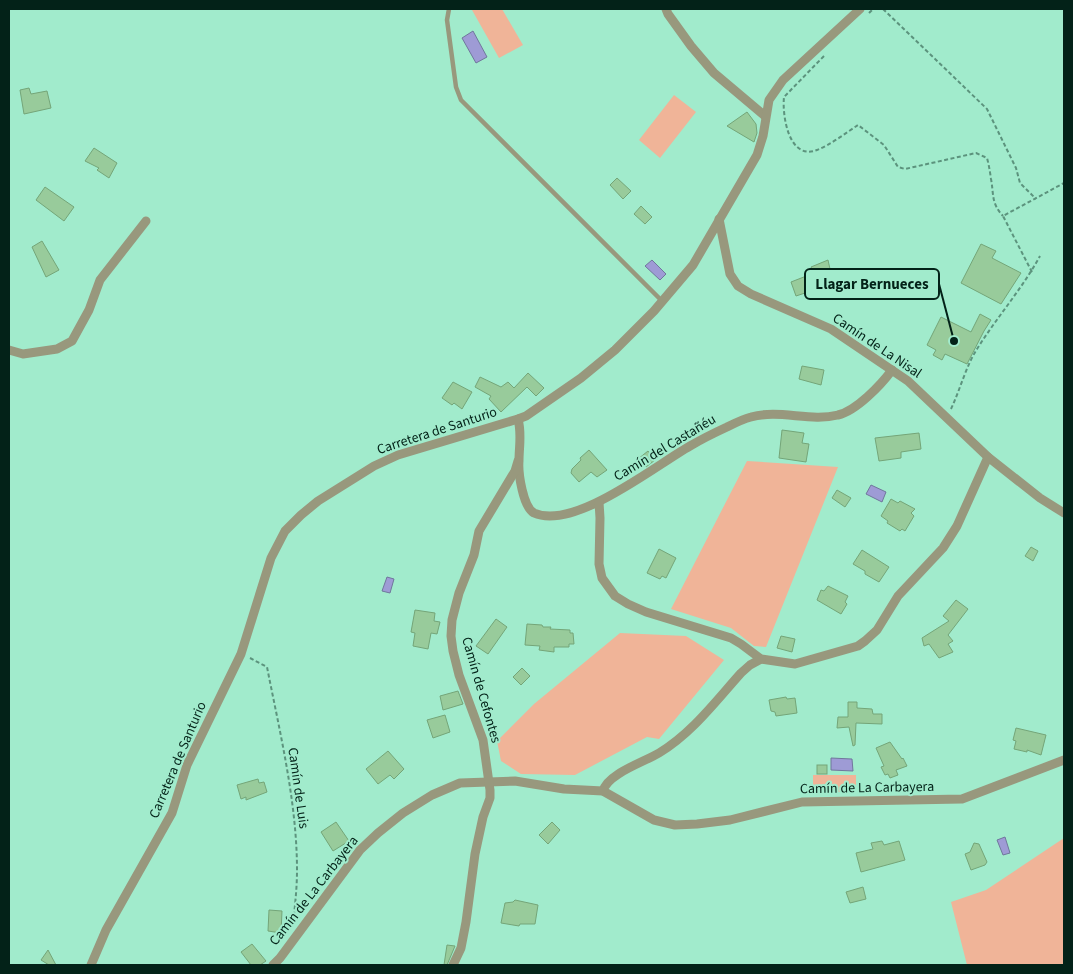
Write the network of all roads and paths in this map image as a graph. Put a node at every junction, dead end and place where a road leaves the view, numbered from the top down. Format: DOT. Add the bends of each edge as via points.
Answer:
graph roads {
  1 [pos="449,9"];
  2 [pos="666,9"];
  3 [pos="873,9"];
  4 [pos="883,9"];
  5 [pos="863,12"];
  6 [pos="825,56"];
  7 [pos="766,116"];
  8 [pos="1064,183"];
  9 [pos="1036,199"];
  10 [pos="1003,216"];
  11 [pos="719,219"];
  12 [pos="146,221"];
  13 [pos="1040,256"];
  14 [pos="1032,272"];
  15 [pos="663,302"];
  16 [pos="9,350"];
  17 [pos="892,370"];
  18 [pos="947,418"];
  19 [pos="518,419"];
  20 [pos="988,457"];
  21 [pos="518,461"];
  22 [pos="599,502"];
  23 [pos="1064,513"];
  24 [pos="242,654"];
  25 [pos="761,659"];
  26 [pos="1064,760"];
  27 [pos="489,782"];
  28 [pos="603,791"];
  29 [pos="293,924"];
  30 [pos="91,965"];
  31 [pos="273,965"];
  32 [pos="453,965"];
  1 -- 15 [label="lane" via="447,20 456,87 461,100"];
  2 -- 7 [label="street" via="714,73"];
  3 -- 5 [label="path"];
  4 -- 9 [label="path" via="987,109 1020,183"];
  5 -- 7 [label="street, Carretera de Santurio" via="783,80 769,100"];
  6 -- 10 [label="path" via="784,97 786,127 792,141 803,150 816,151 858,125 884,145 898,167 905,169 976,153 987,158 993,199"];
  7 -- 11 [label="street, Carretera de Santurio" via="757,155"];
  8 -- 9 [label="path"];
  9 -- 10 [label="path"];
  10 -- 14 [label="path"];
  11 -- 15 [label="street, Carretera de Santurio" via="693,265"];
  11 -- 17 [label="street, Camín de La Nisal" via="730,274 738,286 830,329"];
  12 -- 16 [label="street" via="100,280 89,310 72,341 57,349 23,354"];
  13 -- 14 [label="path"];
  14 -- 18 [label="path" via="976,351"];
  15 -- 19 [label="street, Carretera de Santurio" via="615,350 581,378"];
  17 -- 18 [label="street, Camín de La Nisal"];
  17 -- 22 [label="street, Camín del Castañéu" via="853,408 840,415 752,416 690,446"];
  18 -- 20 [label="street, Camín de La Nisal"];
  19 -- 21 [label="street, Camín del Castañéu" via="521,429"];
  19 -- 24 [label="street, Carretera de Santurio" via="398,455 345,483 301,515 285,531 271,558"];
  20 -- 23 [label="street, Camín de La Nisal"];
  20 -- 25 [label="street" via="958,526 943,548 898,596 873,635 858,646 803,663"];
  21 -- 22 [label="street, Camín del Castañéu" via="527,508 533,512 560,514"];
  21 -- 27 [label="street, Camín de Cefontes" via="479,531 452,620 453,651 482,740"];
  22 -- 25 [label="street" via="599,564 602,578 614,596 646,612 731,638"];
  24 -- 29 [label="path, Camín de Luis" via="267,667 285,760 297,871"];
  24 -- 30 [label="street, Carretera de Santurio" via="187,765 172,813 106,930"];
  25 -- 28 [label="street" via="741,673 686,733 659,753 619,774"];
  26 -- 28 [label="street, Camín de La Carbayera" via="962,799 802,802 730,820 697,824 675,825 654,820"];
  27 -- 28 [label="street, Camín de La Carbayera" via="515,781"];
  27 -- 31 [label="street, Camín de La Carbayera" via="460,783 448,788 378,833 360,850"];
  27 -- 32 [label="street, Camín de Cefontes" via="490,798 475,854 461,948"];
}
